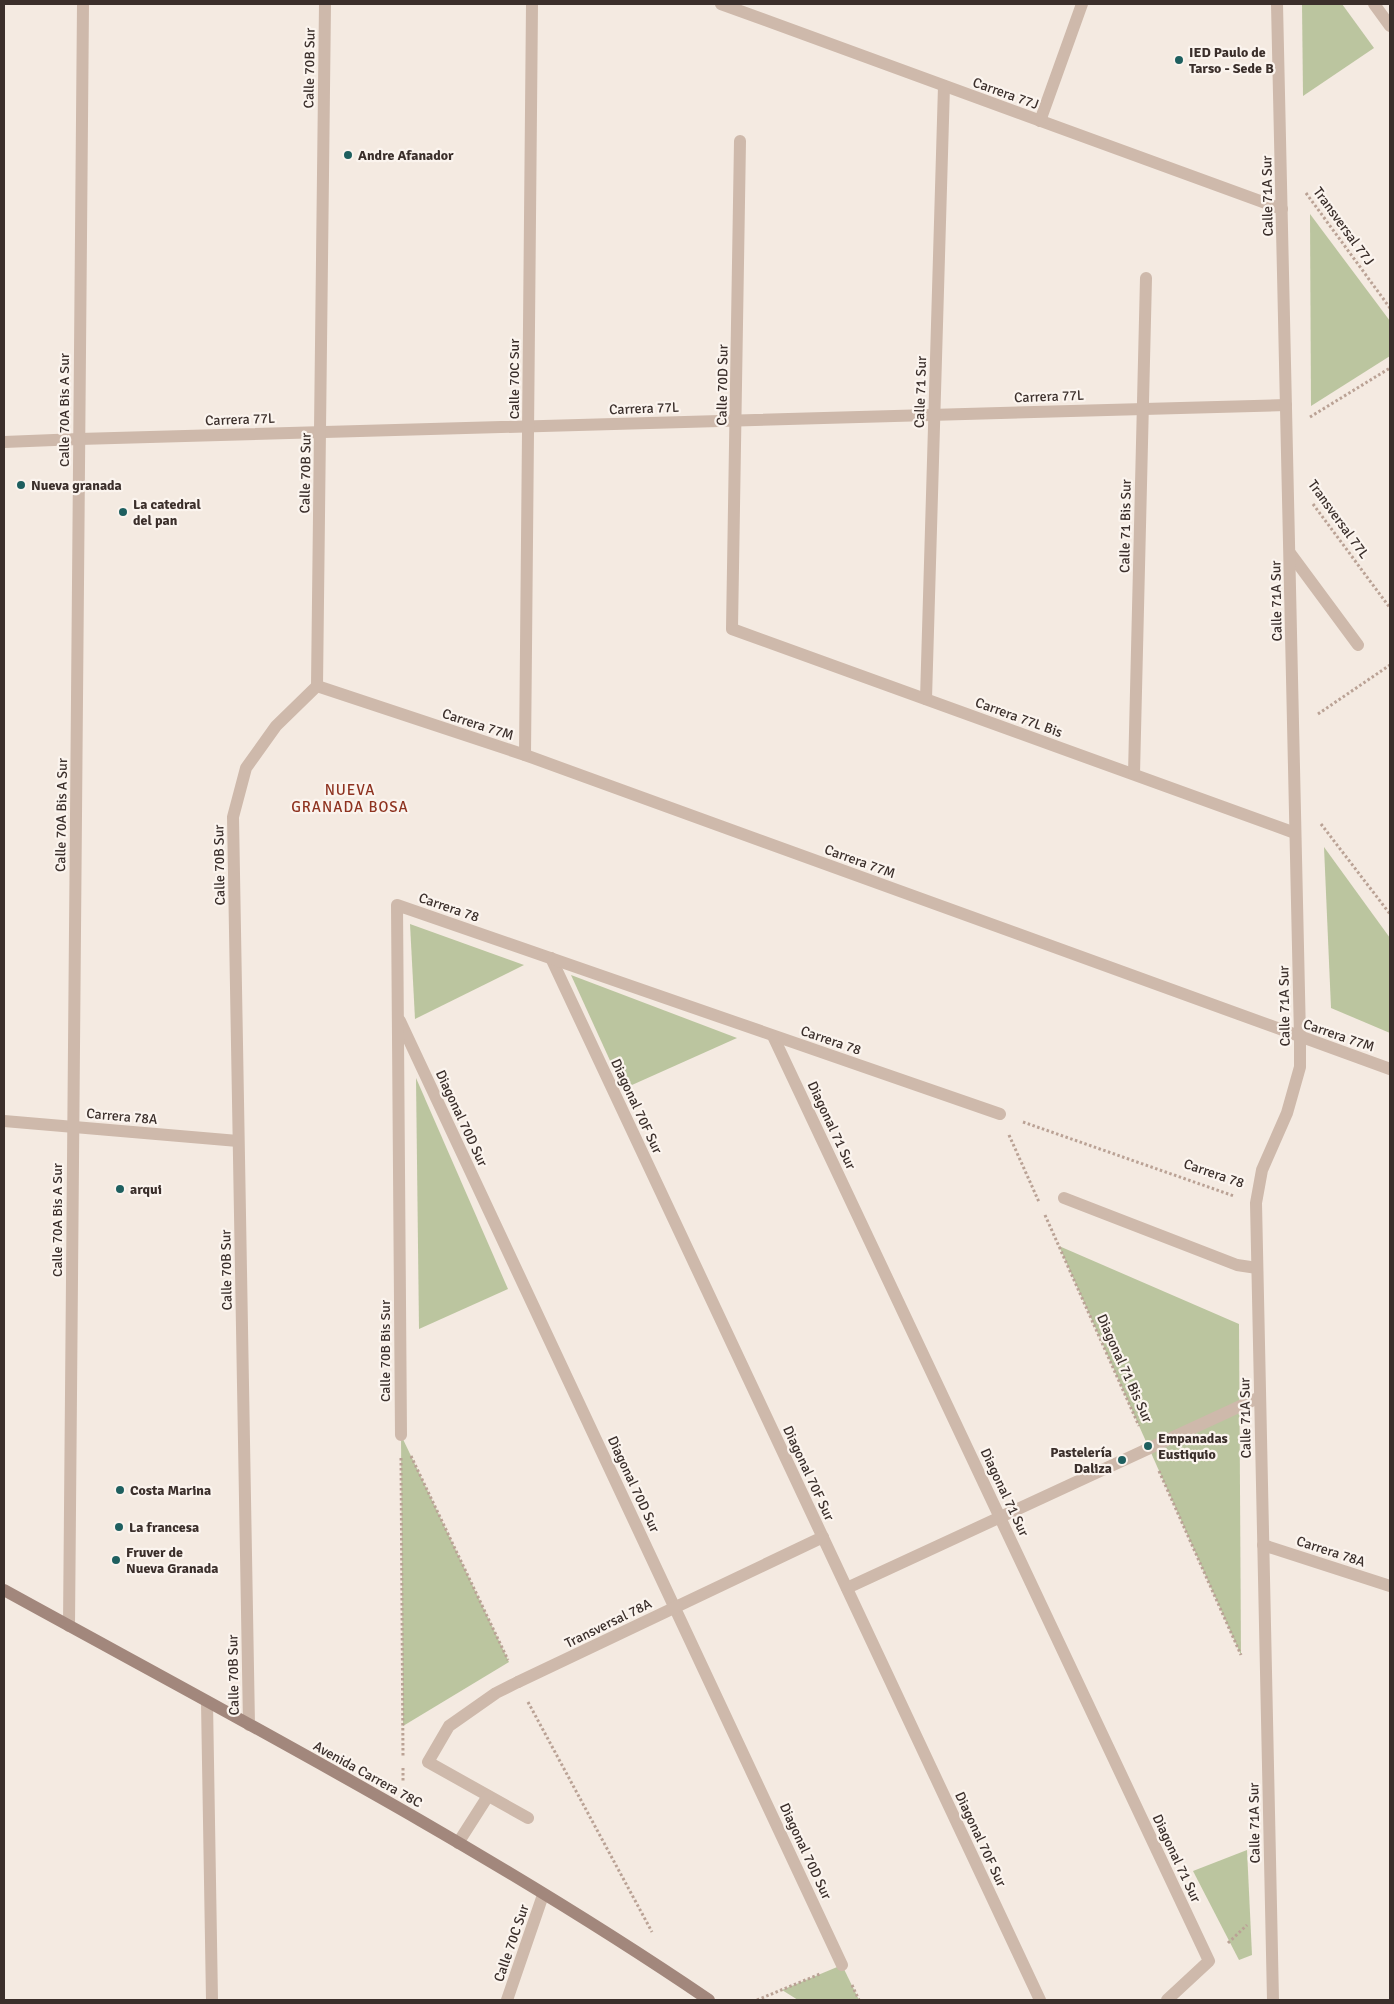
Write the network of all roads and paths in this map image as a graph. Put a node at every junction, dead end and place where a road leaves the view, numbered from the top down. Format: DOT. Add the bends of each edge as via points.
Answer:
graph roads {
  1 [pos="83,4"];
  2 [pos="325,4"];
  3 [pos="532,4"];
  4 [pos="721,4"];
  5 [pos="1082,4"];
  6 [pos="1277,4"];
  7 [pos="1374,4"];
  8 [pos="1390,26"];
  9 [pos="944,86"];
  10 [pos="1040,121"];
  11 [pos="740,140"];
  12 [pos="1280,158"];
  13 [pos="1282,209"];
  14 [pos="1146,278"];
  15 [pos="1390,308"];
  16 [pos="1390,368"];
  17 [pos="1286,405"];
  18 [pos="1143,409"];
  19 [pos="934,415"];
  20 [pos="736,420"];
  21 [pos="528,426"];
  22 [pos="320,432"];
  23 [pos="1287,432"];
  24 [pos="79,439"];
  25 [pos="4,442"];
  26 [pos="1287,468"];
  27 [pos="1290,553"];
  28 [pos="1390,608"];
  29 [pos="732,629"];
  30 [pos="1358,645"];
  31 [pos="1390,666"];
  32 [pos="317,686"];
  33 [pos="926,699"];
  34 [pos="1293,730"];
  35 [pos="525,755"];
  36 [pos="1134,774"];
  37 [pos="1294,790"];
  38 [pos="1295,833"];
  39 [pos="397,905"];
  40 [pos="1390,914"];
  41 [pos="551,958"];
  42 [pos="398,1016"];
  43 [pos="774,1036"];
  44 [pos="1300,1037"];
  45 [pos="1390,1069"];
  46 [pos="1000,1114"];
  47 [pos="4,1121"];
  48 [pos="73,1126"];
  49 [pos="238,1141"];
  50 [pos="1064,1198"];
  51 [pos="1256,1203"];
  52 [pos="1041,1206"];
  53 [pos="1045,1214"];
  54 [pos="1257,1268"];
  55 [pos="1260,1397"];
  56 [pos="401,1435"];
  57 [pos="1149,1449"];
  58 [pos="1000,1517"];
  59 [pos="823,1537"];
  60 [pos="1263,1545"];
  61 [pos="1390,1586"];
  62 [pos="847,1588"];
  63 [pos="4,1590"];
  64 [pos="675,1607"];
  65 [pos="69,1626"];
  66 [pos="1244,1663"];
  67 [pos="207,1702"];
  68 [pos="249,1725"];
  69 [pos="403,1789"];
  70 [pos="488,1796"];
  71 [pos="528,1818"];
  72 [pos="458,1843"];
  73 [pos="543,1895"];
  74 [pos="1250,1922"];
  75 [pos="1222,1948"];
  76 [pos="842,1965"];
  77 [pos="212,2000"];
  78 [pos="507,2000"];
  79 [pos="709,2000"];
  80 [pos="757,2000"];
  81 [pos="1040,2000"];
  82 [pos="1167,2000"];
  83 [pos="1273,2000"];
  1 -- 24 [label="street, Calle 70A Bis A Sur"];
  2 -- 22 [label="street, Calle 70B Sur"];
  3 -- 21 [label="street, Calle 70C Sur"];
  4 -- 9 [label="street, Carrera 77J"];
  5 -- 10 [label="street"];
  6 -- 12 [label="street, Calle 71A Sur"];
  7 -- 8 [label="street"];
  9 -- 10 [label="street, Carrera 77J"];
  9 -- 19 [label="street, Calle 71 Sur"];
  10 -- 13 [label="street, Carrera 77J"];
  11 -- 20 [label="street, Calle 70D Sur"];
  12 -- 13 [label="street, Calle 71A Sur"];
  12 -- 15 [label="path, Transversal 77J"];
  13 -- 17 [label="street, Calle 71A Sur"];
  14 -- 18 [label="street, Calle 71 Bis Sur"];
  16 -- 23 [label="path"];
  17 -- 18 [label="street, Carrera 77L"];
  17 -- 23 [label="street, Calle 71A Sur"];
  18 -- 19 [label="street, Carrera 77L"];
  18 -- 36 [label="street, Calle 71 Bis Sur"];
  19 -- 20 [label="street, Carrera 77L"];
  19 -- 33 [label="street, Calle 71 Sur"];
  20 -- 21 [label="street, Carrera 77L"];
  20 -- 29 [label="street, Calle 70D Sur"];
  21 -- 22 [label="street, Carrera 77L"];
  21 -- 35 [label="street, Calle 70C Sur"];
  22 -- 24 [label="street, Carrera 77L"];
  22 -- 32 [label="street, Calle 70B Sur"];
  23 -- 26 [label="street, Calle 71A Sur"];
  24 -- 25 [label="street, Carrera 77L"];
  24 -- 48 [label="street, Calle 70A Bis A Sur"];
  26 -- 27 [label="street, Calle 71A Sur"];
  26 -- 28 [label="path, Transversal 77L"];
  27 -- 30 [label="street"];
  27 -- 34 [label="street, Calle 71A Sur"];
  29 -- 33 [label="street, Carrera 77L Bis"];
  31 -- 34 [label="path"];
  32 -- 35 [label="street, Carrera 77M"];
  32 -- 49 [label="street, Calle 70B Sur" via="276,726 246,768 233,818"];
  33 -- 36 [label="street, Carrera 77L Bis"];
  34 -- 37 [label="street, Calle 71A Sur"];
  35 -- 44 [label="street, Carrera 77M"];
  36 -- 38 [label="street, Carrera 77L Bis"];
  37 -- 38 [label="street, Calle 71A Sur"];
  37 -- 40 [label="path"];
  38 -- 44 [label="street, Calle 71A Sur"];
  39 -- 41 [label="street, Carrera 78"];
  39 -- 42 [label="street, Calle 70B Bis Sur"];
  41 -- 43 [label="street, Carrera 78"];
  41 -- 59 [label="street, Diagonal 70F Sur"];
  42 -- 56 [label="street, Calle 70B Bis Sur"];
  42 -- 64 [label="street, Diagonal 70D Sur"];
  43 -- 46 [label="street, Carrera 78"];
  43 -- 58 [label="street, Diagonal 71 Sur"];
  44 -- 45 [label="street, Carrera 77M"];
  44 -- 51 [label="street, Calle 71A Sur" via="1300,1067 1287,1112 1262,1170"];
  46 -- 51 [label="path, Carrera 78"];
  46 -- 52 [label="path"];
  47 -- 48 [label="street, Carrera 78A"];
  48 -- 49 [label="street, Carrera 78A"];
  48 -- 65 [label="street, Calle 70A Bis A Sur"];
  49 -- 68 [label="street, Calle 70B Sur"];
  50 -- 54 [label="street" via="1237,1265"];
  51 -- 54 [label="street, Calle 71A Sur"];
  53 -- 57 [label="path, Diagonal 71 Bis Sur"];
  54 -- 55 [label="street, Calle 71A Sur"];
  55 -- 57 [label="street"];
  55 -- 60 [label="street, Calle 71A Sur"];
  56 -- 69 [label="path"];
  57 -- 58 [label="street"];
  57 -- 66 [label="path, Diagonal 71 Bis Sur"];
  58 -- 62 [label="street"];
  58 -- 82 [label="street, Diagonal 71 Sur" via="1209,1961"];
  59 -- 62 [label="street, Diagonal 70F Sur"];
  59 -- 64 [label="street, Transversal 78A"];
  60 -- 61 [label="street, Carrera 78A"];
  60 -- 83 [label="street, Calle 71A Sur"];
  62 -- 81 [label="street, Diagonal 70F Sur"];
  63 -- 65 [label="main road, Avenida Carrera 78C"];
  64 -- 70 [label="street, Transversal 78A" via="496,1693 449,1726 428,1762"];
  64 -- 76 [label="street, Diagonal 70D Sur"];
  65 -- 67 [label="main road, Avenida Carrera 78C"];
  67 -- 68 [label="main road, Avenida Carrera 78C"];
  67 -- 77 [label="street, Calle 70B Sur"];
  68 -- 72 [label="main road, Avenida Carrera 78C"];
  70 -- 71 [label="street"];
  70 -- 72 [label="street"];
  72 -- 73 [label="main road, Avenida Carrera 78C"];
  73 -- 78 [label="street, Calle 70C Sur"];
  73 -- 79 [label="main road, Avenida Carrera 78C"];
  74 -- 75 [label="path"];
  76 -- 80 [label="path"];
}
